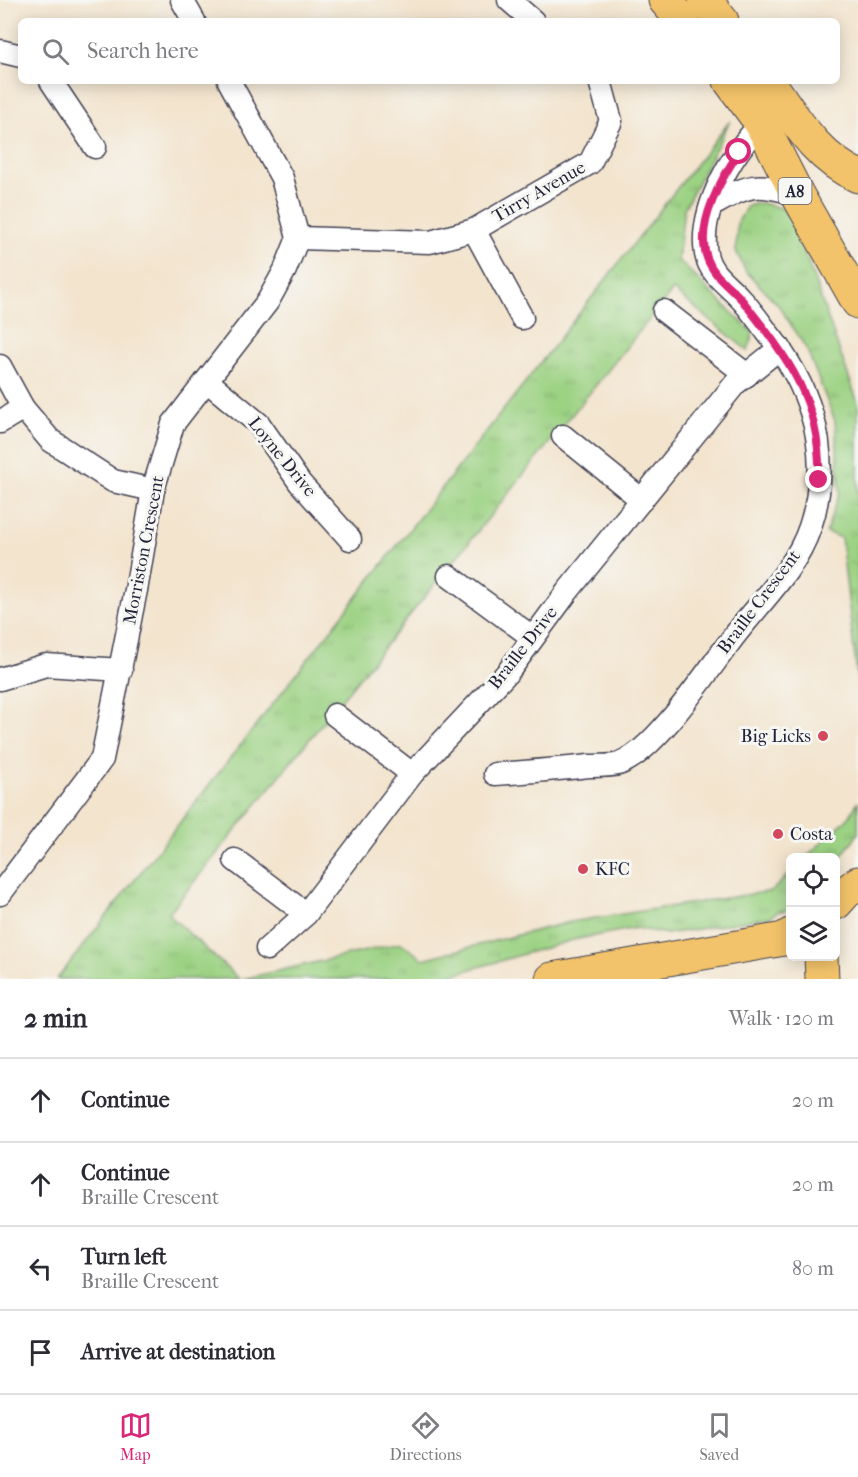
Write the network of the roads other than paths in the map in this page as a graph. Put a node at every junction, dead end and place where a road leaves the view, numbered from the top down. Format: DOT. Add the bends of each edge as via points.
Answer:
graph roads {
  1 [pos="182,0"];
  2 [pos="509,0"];
  3 [pos="665,0"];
  4 [pos="705,0"];
  5 [pos="192,18"];
  6 [pos="530,18"];
  7 [pos="680,18"];
  8 [pos="720,18"];
  9 [pos="0,51"];
  10 [pos="18,55"];
  11 [pos="53,84"];
  12 [pos="231,84"];
  13 [pos="601,84"];
  14 [pos="736,84"];
  15 [pos="771,103"];
  16 [pos="95,147"];
  17 [pos="858,176"];
  18 [pos="796,194"];
  19 [pos="711,206"];
  20 [pos="474,230"];
  21 [pos="298,238"];
  22 [pos="858,302"];
  23 [pos="663,311"];
  24 [pos="522,318"];
  25 [pos="780,348"];
  26 [pos="0,366"];
  27 [pos="747,375"];
  28 [pos="207,381"];
  29 [pos="23,408"];
  30 [pos="0,422"];
  31 [pos="563,436"];
  32 [pos="153,489"];
  33 [pos="642,500"];
  34 [pos="350,539"];
  35 [pos="449,576"];
  36 [pos="532,637"];
  37 [pos="121,670"];
  38 [pos="0,679"];
  39 [pos="335,714"];
  40 [pos="412,774"];
  41 [pos="495,774"];
  42 [pos="235,860"];
  43 [pos="0,894"];
  44 [pos="306,914"];
  45 [pos="786,938"];
  46 [pos="267,949"];
  47 [pos="821,961"];
  48 [pos="552,979"];
  49 [pos="822,979"];
  1 -- 5 [label="street"];
  2 -- 6 [label="street"];
  3 -- 7 [label="main road"];
  4 -- 8 [label="main road"];
  9 -- 10 [label="street"];
  11 -- 16 [label="street"];
  12 -- 21 [label="street" via="282,178"];
  13 -- 20 [label="street, Tirry Avenue" via="611,121 590,163"];
  14 -- 15 [label="main road, A8"];
  15 -- 17 [label="main road, A8" via="837,165"];
  15 -- 18 [label="main road, A8"];
  15 -- 19 [label="street, Braille Crescent" via="726,172"];
  18 -- 19 [label="street" via="752,186"];
  18 -- 22 [label="main road, A8"];
  19 -- 25 [label="street, Braille Crescent" via="706,257 720,280"];
  20 -- 21 [label="street, Tirry Avenue" via="430,242"];
  20 -- 24 [label="street, Tirry Avenue"];
  21 -- 28 [label="street, Morriston Crescent" via="268,301"];
  23 -- 27 [label="street"];
  25 -- 27 [label="street, Braille Drive"];
  25 -- 41 [label="street, Braille Crescent" via="806,397 820,459 810,527 787,571 667,723 621,764"];
  26 -- 29 [label="street"];
  27 -- 33 [label="street, Braille Drive" via="735,384"];
  28 -- 32 [label="street, Morriston Crescent" via="173,424"];
  28 -- 34 [label="street, Loyne Drive" via="259,424 300,483"];
  29 -- 30 [label="street"];
  29 -- 32 [label="street" via="50,440 113,481"];
  31 -- 33 [label="street"];
  32 -- 37 [label="street, Morriston Crescent"];
  33 -- 36 [label="street, Braille Drive"];
  35 -- 36 [label="street"];
  36 -- 40 [label="street, Braille Drive" via="508,672"];
  37 -- 38 [label="street" via="46,665"];
  37 -- 43 [label="street, Morriston Crescent" via="102,759"];
  39 -- 40 [label="street"];
  40 -- 44 [label="street, Braille Drive"];
  42 -- 44 [label="street"];
  44 -- 46 [label="street, Braille Drive"];
  45 -- 48 [label="main road"];
  47 -- 49 [label="main road"];
}
